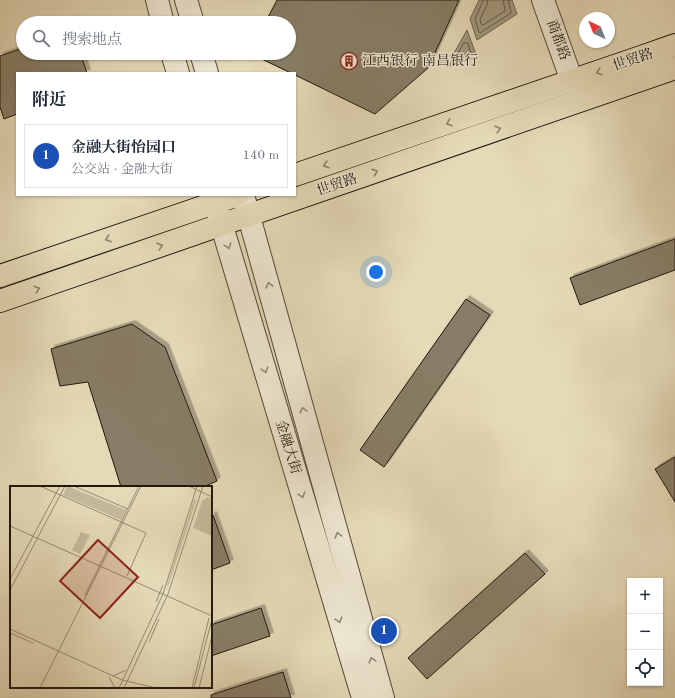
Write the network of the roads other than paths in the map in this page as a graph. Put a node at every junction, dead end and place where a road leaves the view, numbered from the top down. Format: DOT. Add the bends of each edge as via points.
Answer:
graph roads {
  1 [pos="157,0"];
  2 [pos="186,0"];
  3 [pos="544,0"];
  4 [pos="161,16"];
  5 [pos="190,16"];
  6 [pos="675,45"];
  7 [pos="174,60"];
  8 [pos="203,60"];
  9 [pos="675,68"];
  10 [pos="178,72"];
  11 [pos="207,72"];
  12 [pos="572,81"];
  13 [pos="296,175"];
  14 [pos="296,189"];
  15 [pos="232,196"];
  16 [pos="274,196"];
  17 [pos="214,199"];
  18 [pos="246,205"];
  19 [pos="222,225"];
  20 [pos="0,276"];
  21 [pos="0,301"];
  22 [pos="363,698"];
  23 [pos="383,698"];
  1 -- 4 [label="street"];
  2 -- 5 [label="street"];
  3 -- 12 [label="street, 商都路"];
  6 -- 12 [label="main road, 世贸路, one-way"];
  7 -- 10 [label="street"];
  8 -- 11 [label="street"];
  14 -- 9 [label="main road, 世贸路, one-way"];
  12 -- 13 [label="main road, 世贸路, one-way"];
  15 -- 17 [label="main road"];
  18 -- 16 [label="main road, 世贸路, one-way"];
  17 -- 19 [label="street, 金融大街"];
  17 -- 20 [label="main road, one-way"];
  18 -- 19 [label="main road, 世贸路"];
  23 -- 18 [label="street, 金融大街, one-way"];
  21 -- 19 [label="main road, 世贸路, one-way"];
  19 -- 22 [label="street, 金融大街, one-way"];
}
